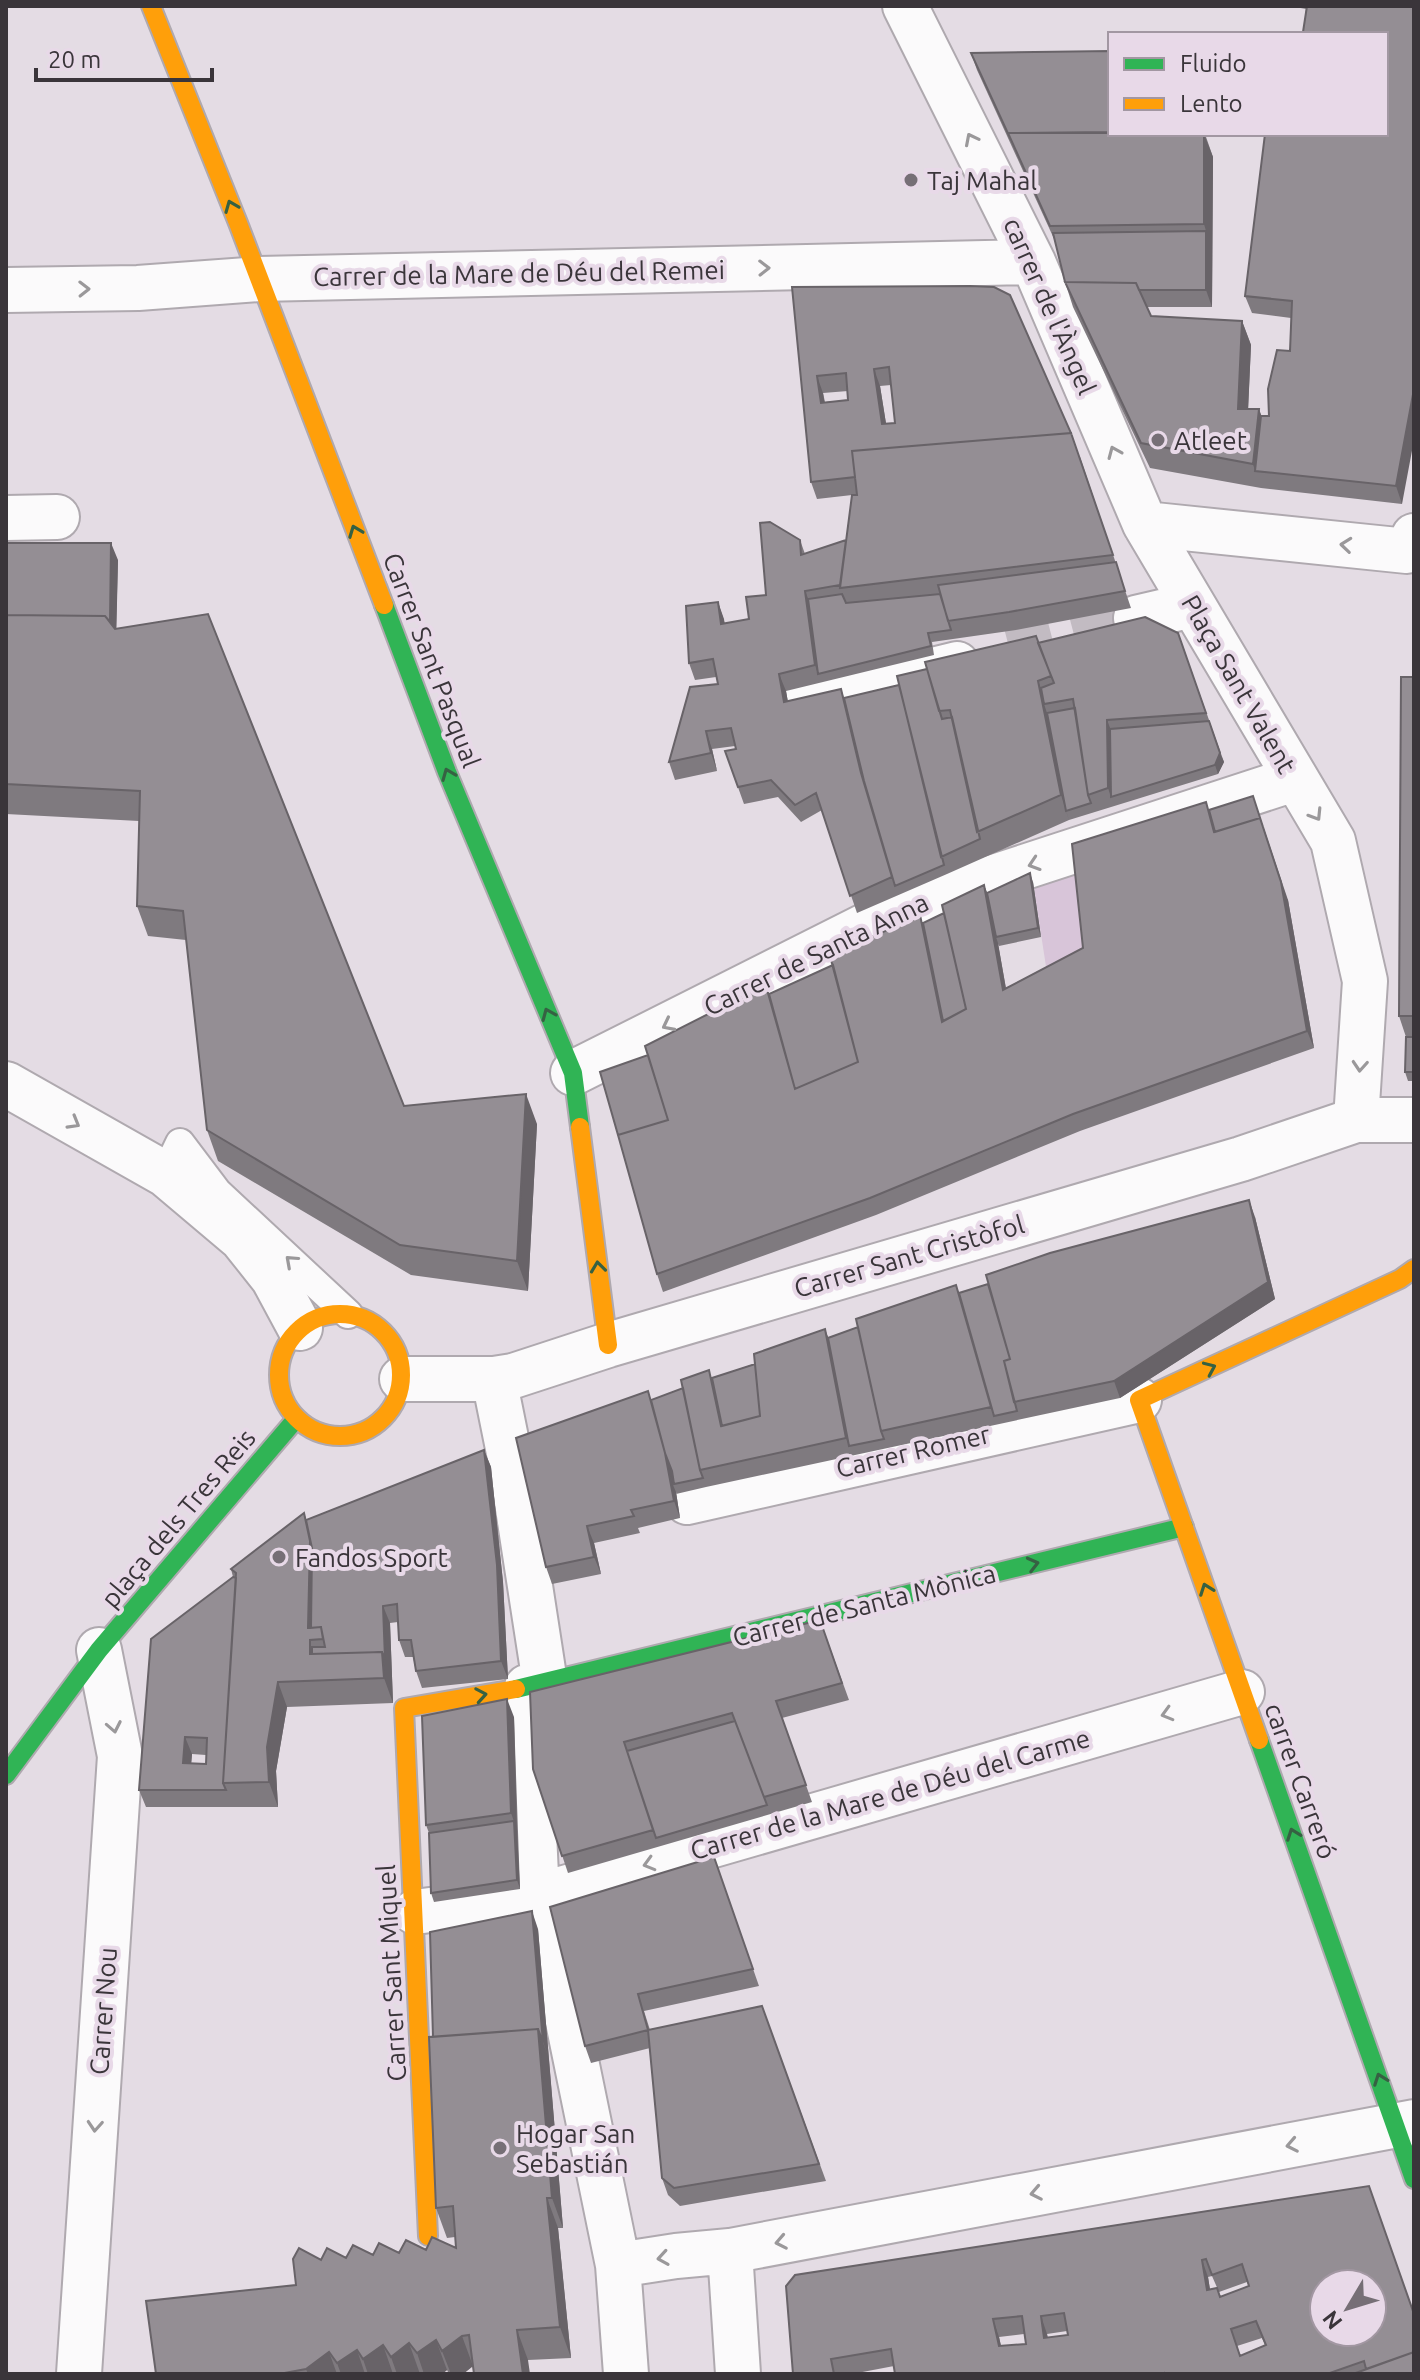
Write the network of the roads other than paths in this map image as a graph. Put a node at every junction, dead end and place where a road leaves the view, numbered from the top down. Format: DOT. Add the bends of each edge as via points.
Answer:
graph roads {
  1 [pos="151,6"];
  2 [pos="905,6"];
  3 [pos="1033,262"];
  4 [pos="259,279"];
  5 [pos="6,290"];
  6 [pos="57,517"];
  7 [pos="6,518"];
  8 [pos="1145,524"];
  9 [pos="1414,536"];
  10 [pos="1192,605"];
  11 [pos="1136,618"];
  12 [pos="995,654"];
  13 [pos="802,702"];
  14 [pos="1294,779"];
  15 [pos="573,1073"];
  16 [pos="6,1084"];
  17 [pos="1356,1120"];
  18 [pos="1414,1120"];
  19 [pos="172,1158"];
  20 [pos="1409,1282"];
  21 [pos="348,1314"];
  22 [pos="300,1328"];
  23 [pos="608,1345"];
  24 [pos="402,1379"];
  25 [pos="494,1379"];
  26 [pos="1139,1400"];
  27 [pos="296,1419"];
  28 [pos="687,1502"];
  29 [pos="1184,1527"];
  30 [pos="99,1650"];
  31 [pos="536,1685"];
  32 [pos="1242,1692"];
  33 [pos="404,1708"];
  34 [pos="22,1733"];
  35 [pos="6,1775"];
  36 [pos="537,1896"];
  37 [pos="415,1912"];
  38 [pos="1405,2124"];
  39 [pos="1414,2179"];
  40 [pos="428,2236"];
  41 [pos="730,2251"];
  42 [pos="618,2265"];
  43 [pos="79,2374"];
  44 [pos="626,2374"];
  45 [pos="738,2374"];
  4 -- 1 [label="street, Carrer Sant Pasqual, one-way"];
  3 -- 2 [label="street, carrer de l'Àngel, one-way"];
  4 -- 3 [label="street, Carrer de la Mare de Déu del Remei, one-way"];
  8 -- 3 [label="street, carrer de l'Àngel, one-way"];
  5 -- 4 [label="street, Carrer de la Mare de Déu del Remei, one-way"];
  15 -- 4 [label="street, Carrer Sant Pasqual, one-way" via="447,772"];
  6 -- 7 [label="street"];
  9 -- 8 [label="street, one-way" via="1407,551"];
  8 -- 10 [label="street, Plaça Sant Valent"];
  10 -- 11 [label="street"];
  10 -- 14 [label="street, Plaça Sant Valent"];
  12 -- 13 [label="street"];
  14 -- 15 [label="street, Carrer de Santa Anna, one-way" via="905,906"];
  14 -- 17 [label="street, Plaça Sant Valent, one-way" via="1333,841 1365,981"];
  23 -- 15 [label="street, Carrer Sant Pasqual, one-way"];
  16 -- 19 [label="street, one-way"];
  17 -- 18 [label="street, Carrer Sant Cristòfol"];
  17 -- 23 [label="street, Carrer Sant Cristòfol" via="1241,1159"];
  21 -- 19 [label="lane, one-way" via="217,1192"];
  19 -- 22 [label="street" via="273,1278"];
  26 -- 20 [label="street, one-way"];
  21 -- 22 [label="street" via="331,1313"];
  21 -- 24 [label="street" via="379,1327 393,1344"];
  22 -- 27 [label="street" via="281,1354 277,1374 281,1395"];
  23 -- 25 [label="street, Carrer Sant Cristòfol"];
  24 -- 25 [label="street, Carrer Sant Cristòfol"];
  24 -- 27 [label="street" via="392,1408 376,1427 359,1434 315,1432"];
  25 -- 31 [label="street" via="511,1463"];
  26 -- 28 [label="street, Carrer Romer"];
  26 -- 29 [label="street, carrer Carreró"];
  27 -- 30 [label="street, plaça dels Tres Reis"];
  31 -- 29 [label="street, Carrer de Santa Mònica, one-way"];
  32 -- 29 [label="street, carrer Carreró, one-way"];
  30 -- 34 [label="street, plaça dels Tres Reis"];
  30 -- 43 [label="street, Carrer Nou, one-way" via="120,1756"];
  33 -- 31 [label="street, Carrer de Santa Mònica, one-way"];
  31 -- 36 [label="street"];
  32 -- 36 [label="street, Carrer de la Mare de Déu del Carme, one-way"];
  38 -- 32 [label="street, carrer Carreró, one-way"];
  33 -- 37 [label="street, Carrer Sant Miquel"];
  34 -- 35 [label="street, plaça dels Tres Reis"];
  36 -- 37 [label="street, Carrer de la Mare de Déu del Carme"];
  36 -- 42 [label="street" via="549,1929"];
  37 -- 40 [label="street, Carrer Sant Miquel"];
  38 -- 39 [label="street, carrer Carreró"];
  38 -- 41 [label="street, one-way"];
  41 -- 42 [label="street, one-way"];
  41 -- 45 [label="street"];
  42 -- 44 [label="street"];
}
